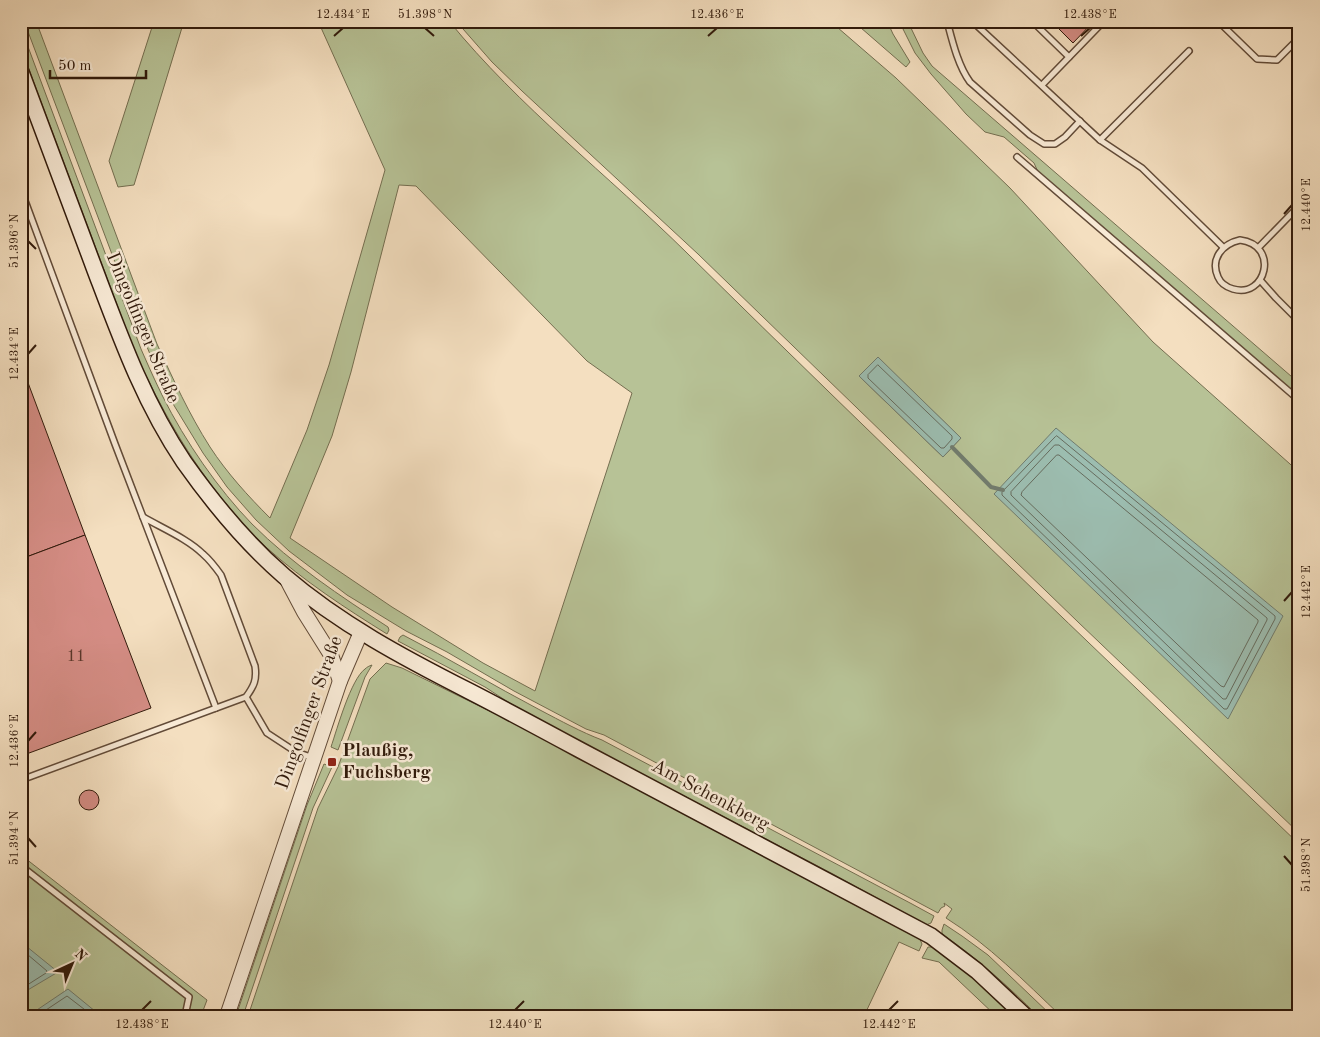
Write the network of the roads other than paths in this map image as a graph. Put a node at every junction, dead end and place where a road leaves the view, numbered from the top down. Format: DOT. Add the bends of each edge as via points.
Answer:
graph roads {
  1 [pos="948,21"];
  2 [pos="972,21"];
  3 [pos="1032,21"];
  4 [pos="1104,21"];
  5 [pos="1218,21"];
  6 [pos="1299,38"];
  7 [pos="1189,51"];
  8 [pos="1069,57"];
  9 [pos="21,72"];
  10 [pos="1042,85"];
  11 [pos="1080,121"];
  12 [pos="1100,140"];
  13 [pos="1017,157"];
  14 [pos="21,190"];
  15 [pos="1299,206"];
  16 [pos="1223,247"];
  17 [pos="1258,248"];
  18 [pos="1260,280"];
  19 [pos="1299,321"];
  20 [pos="1299,400"];
  21 [pos="143,517"];
  22 [pos="285,577"];
  23 [pos="361,632"];
  24 [pos="340,681"];
  25 [pos="246,697"];
  26 [pos="216,708"];
  27 [pos="314,758"];
  28 [pos="21,780"];
  29 [pos="21,866"];
  30 [pos="185,1016"];
  31 [pos="227,1016"];
  32 [pos="1025,1016"];
  1 -- 11 [label="lane" via="964,75 1030,135 1044,144 1054,144"];
  2 -- 10 [label="lane"];
  3 -- 8 [label="lane"];
  4 -- 8 [label="lane"];
  5 -- 6 [label="lane" via="1257,59 1277,60"];
  7 -- 12 [label="lane"];
  8 -- 10 [label="lane"];
  9 -- 22 [label="main road, Dingolfinger Straße" via="127,353 155,414 213,502"];
  10 -- 11 [label="lane"];
  11 -- 12 [label="lane"];
  12 -- 16 [label="lane" via="1142,168"];
  13 -- 20 [label="lane"];
  14 -- 21 [label="lane"];
  15 -- 17 [label="lane"];
  16 -- 17 [label="lane" via="1240,240 1253,243"];
  16 -- 18 [label="lane" via="1215,265 1218,278 1225,286 1248,290"];
  17 -- 18 [label="lane" via="1265,260"];
  18 -- 19 [label="lane"];
  21 -- 25 [label="lane" via="189,543 221,575 254,666 256,677"];
  21 -- 26 [label="lane"];
  22 -- 23 [label="main road, Dingolfinger Straße"];
  22 -- 24 [label="street" via="331,655"];
  23 -- 24 [label="street, Dingolfinger Straße"];
  23 -- 32 [label="main road, Am Schenkberg" via="931,936 977,970"];
  24 -- 27 [label="street, Dingolfinger Straße"];
  25 -- 26 [label="lane"];
  25 -- 27 [label="lane" via="267,733 296,752"];
  26 -- 28 [label="lane"];
  27 -- 31 [label="street, Dingolfinger Straße"];
  29 -- 30 [label="lane" via="189,997"];
}
